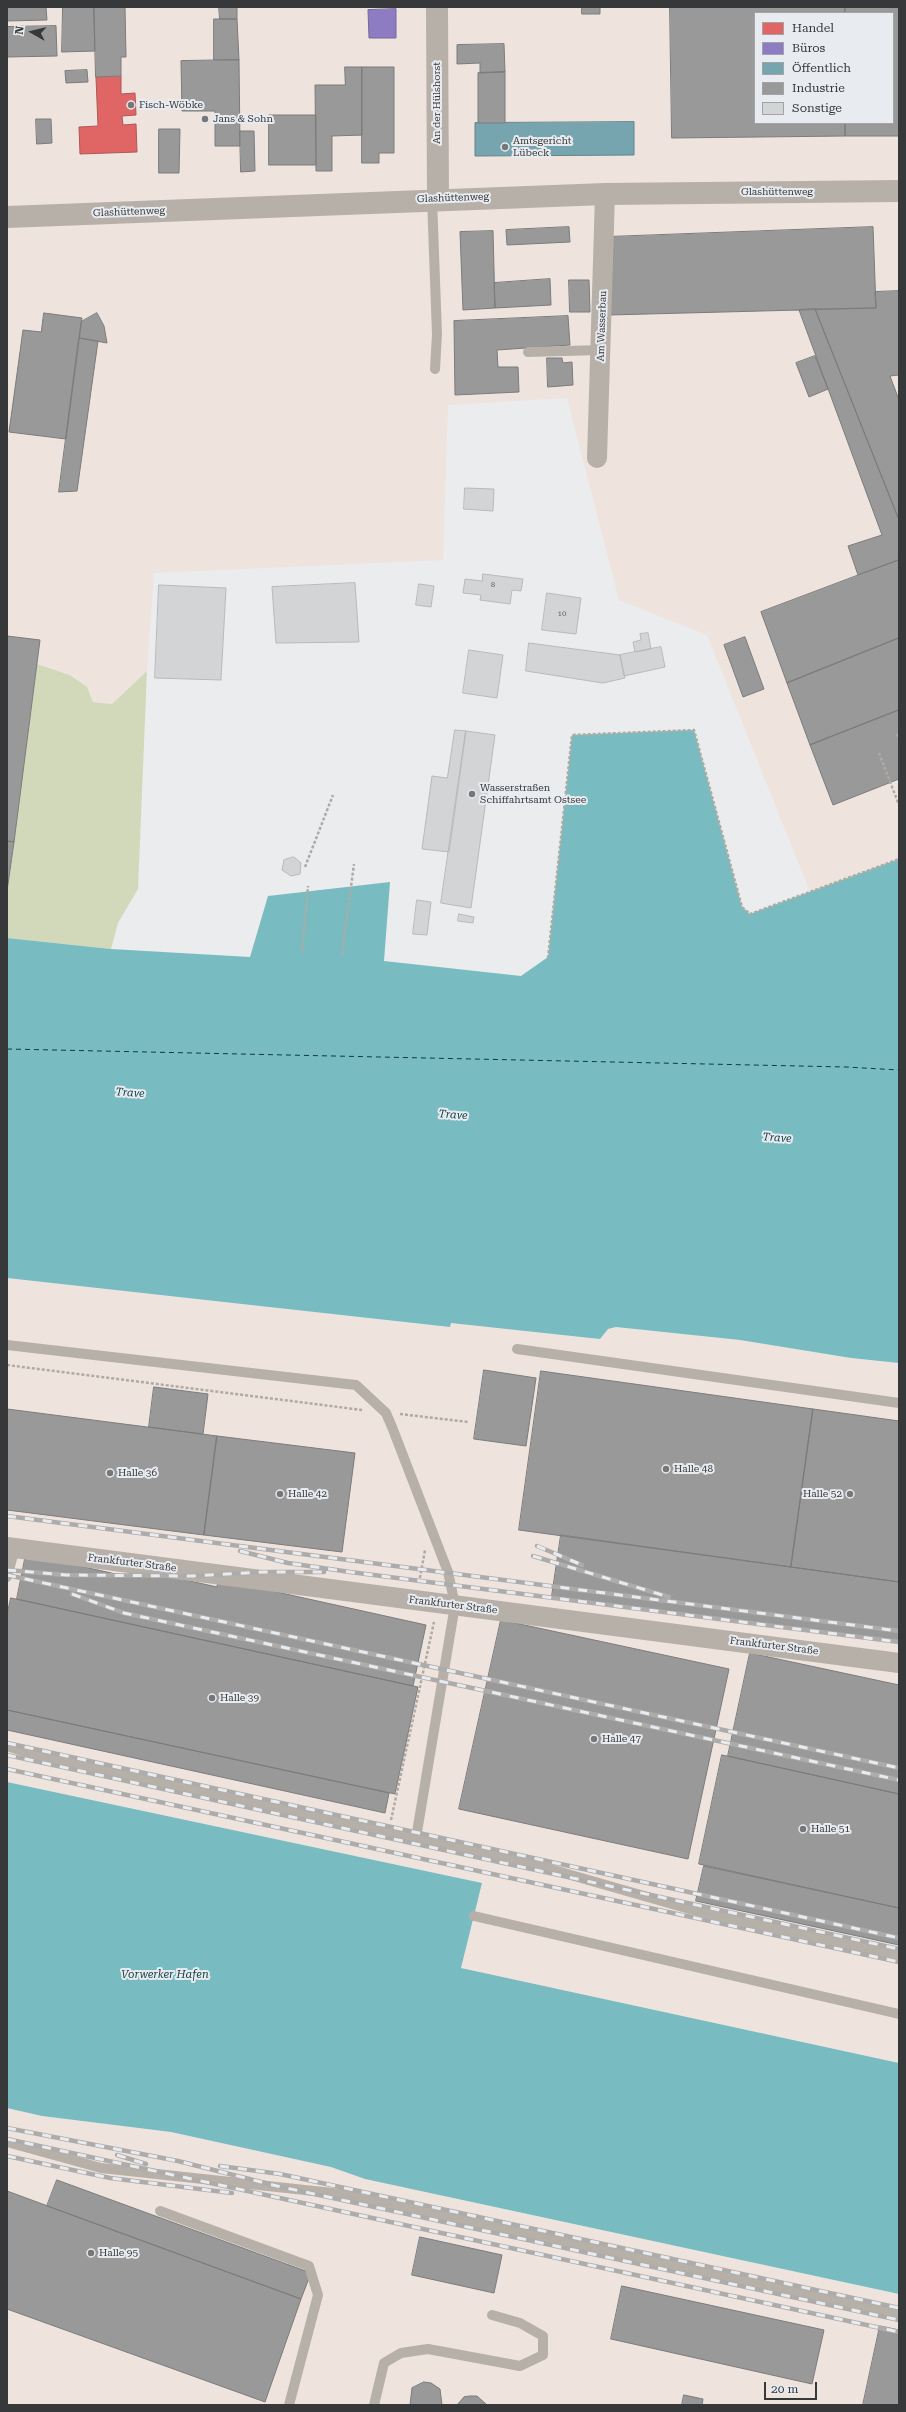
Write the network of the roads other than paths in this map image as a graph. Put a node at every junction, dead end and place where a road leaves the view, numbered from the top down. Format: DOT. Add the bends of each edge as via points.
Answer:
graph roads {
  1 [pos="437,7"];
  2 [pos="899,191"];
  3 [pos="605,194"];
  4 [pos="435,199"];
  5 [pos="7,218"];
  6 [pos="601,350"];
  7 [pos="528,352"];
  8 [pos="435,369"];
  9 [pos="597,458"];
  10 [pos="7,1345"];
  11 [pos="517,1349"];
  12 [pos="899,1403"];
  13 [pos="11,1547"];
  14 [pos="7,1577"];
  15 [pos="455,1605"];
  16 [pos="899,1663"];
  17 [pos="7,1746"];
  18 [pos="416,1838"];
  19 [pos="474,1916"];
  20 [pos="899,1956"];
  21 [pos="899,2014"];
  22 [pos="7,2142"];
  23 [pos="160,2211"];
  24 [pos="899,2314"];
  25 [pos="492,2315"];
  26 [pos="289,2405"];
  27 [pos="374,2405"];
  1 -- 4 [label="street, An der Hülshorst"];
  2 -- 3 [label="street, Glashüttenweg"];
  3 -- 4 [label="street, Glashüttenweg"];
  3 -- 6 [label="street, Am Wasserbau"];
  4 -- 5 [label="street, Glashüttenweg"];
  4 -- 8 [label="lane"];
  6 -- 7 [label="lane"];
  6 -- 9 [label="street, Am Wasserbau"];
  10 -- 15 [label="lane" via="356,1385 386,1413 448,1572"];
  11 -- 12 [label="lane"];
  13 -- 14 [label="lane"];
  13 -- 15 [label="street, Frankfurter Straße"];
  15 -- 16 [label="street, Frankfurter Straße"];
  15 -- 18 [label="lane"];
  17 -- 18 [label="lane" via="35,1755"];
  18 -- 20 [label="lane" via="536,1865 693,1910"];
  19 -- 21 [label="lane"];
  22 -- 24 [label="lane" via="101,2168 351,2196"];
  23 -- 26 [label="lane" via="309,2266 318,2295"];
  25 -- 27 [label="lane" via="520,2323 543,2336 543,2355 520,2366 428,2348 401,2352 384,2363"];
}
